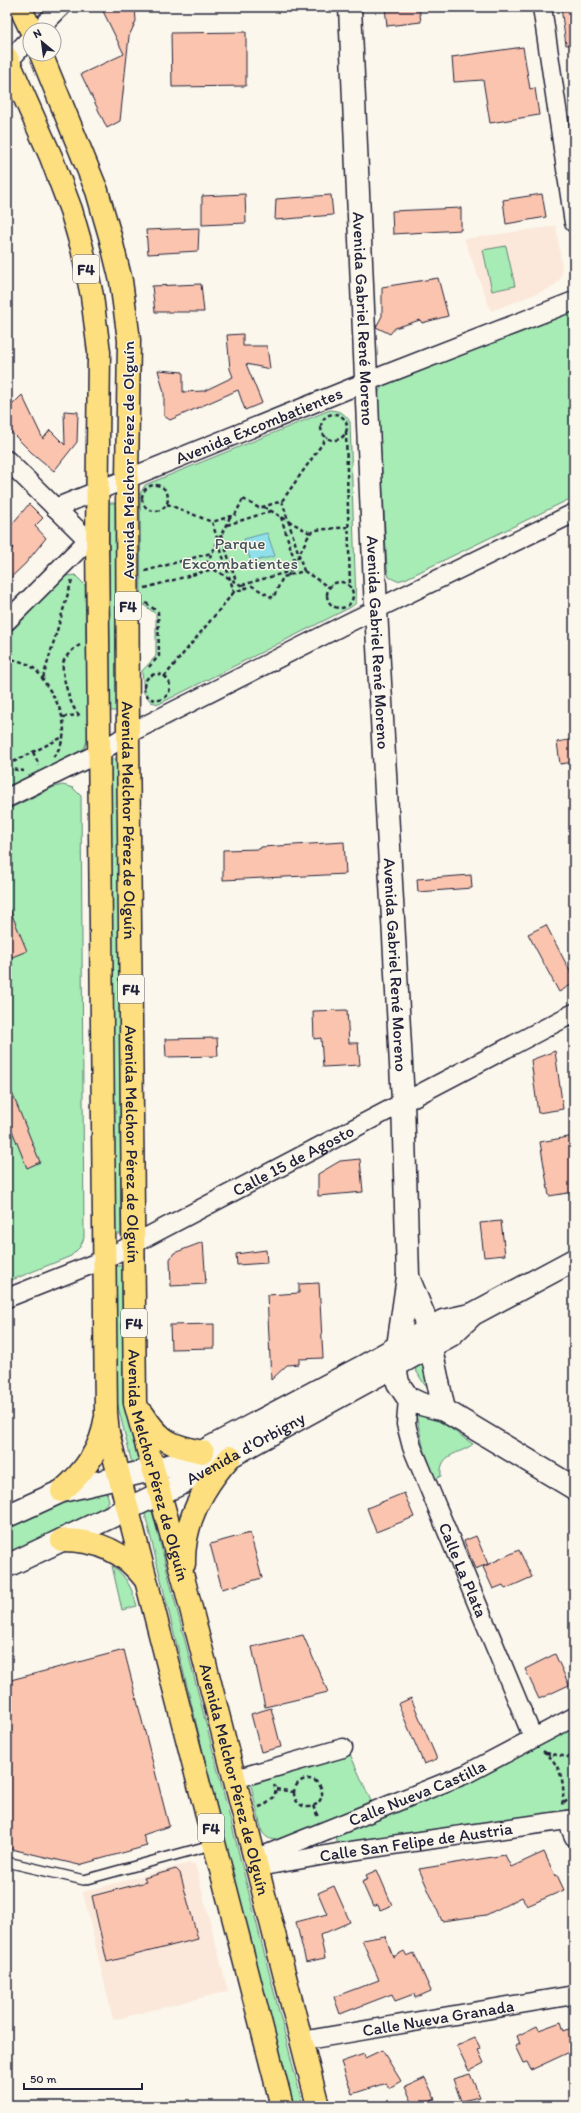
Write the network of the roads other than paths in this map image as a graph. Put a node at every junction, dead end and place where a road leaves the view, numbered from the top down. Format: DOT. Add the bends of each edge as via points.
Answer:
graph roads {
  1 [pos="20,7"];
  2 [pos="61,7"];
  3 [pos="350,7"];
  4 [pos="542,7"];
  5 [pos="27,22"];
  6 [pos="46,22"];
  7 [pos="22,46"];
  8 [pos="7,61"];
  9 [pos="44,62"];
  10 [pos="574,223"];
  11 [pos="574,301"];
  12 [pos="366,382"];
  13 [pos="7,460"];
  14 [pos="127,478"];
  15 [pos="98,490"];
  16 [pos="55,508"];
  17 [pos="574,513"];
  18 [pos="92,539"];
  19 [pos="376,610"];
  20 [pos="7,621"];
  21 [pos="128,734"];
  22 [pos="99,753"];
  23 [pos="7,798"];
  24 [pos="574,1013"];
  25 [pos="403,1101"];
  26 [pos="134,1244"];
  27 [pos="103,1260"];
  28 [pos="574,1260"];
  29 [pos="408,1277"];
  30 [pos="7,1298"];
  31 [pos="430,1338"];
  32 [pos="395,1357"];
  33 [pos="408,1398"];
  34 [pos="136,1403"];
  35 [pos="444,1410"];
  36 [pos="106,1413"];
  37 [pos="203,1452"];
  38 [pos="230,1457"];
  39 [pos="154,1470"];
  40 [pos="120,1477"];
  41 [pos="574,1488"];
  42 [pos="62,1491"];
  43 [pos="160,1494"];
  44 [pos="128,1509"];
  45 [pos="7,1516"];
  46 [pos="62,1540"];
  47 [pos="7,1566"];
  48 [pos="184,1581"];
  49 [pos="147,1582"];
  50 [pos="574,1717"];
  51 [pos="537,1744"];
  52 [pos="343,1748"];
  53 [pos="235,1779"];
  54 [pos="567,1813"];
  55 [pos="330,1830"];
  56 [pos="574,1837"];
  57 [pos="205,1846"];
  58 [pos="338,1852"];
  59 [pos="7,1862"];
  60 [pos="256,1863"];
  61 [pos="574,1995"];
  62 [pos="301,2041"];
  63 [pos="282,2106"];
  64 [pos="318,2106"];
  1 -- 5 [label="highway"];
  2 -- 6 [label="street"];
  3 -- 12 [label="street, Avenida Gabriel René Moreno"];
  4 -- 10 [label="street"];
  7 -- 8 [label="street"];
  8 -- 15 [label="highway, Avenida Melchor Pérez de Olguín / F4" via="51,157 82,248 92,296 99,352"];
  9 -- 14 [label="highway, Avenida Melchor Pérez de Olguín / F4" via="97,191 120,281 129,340"];
  11 -- 12 [label="street, Avenida Excombatientes"];
  12 -- 14 [label="street, Avenida Excombatientes"];
  12 -- 19 [label="street, Avenida Gabriel René Moreno"];
  13 -- 16 [label="street"];
  14 -- 15 [label="street, Avenida Excombatientes"];
  14 -- 21 [label="highway, Avenida Melchor Pérez de Olguín / F4"];
  15 -- 16 [label="street, Avenida Excombatientes"];
  15 -- 18 [label="highway, Avenida Melchor Pérez de Olguín / F4"];
  16 -- 18 [label="street"];
  17 -- 19 [label="street"];
  18 -- 20 [label="street"];
  18 -- 22 [label="highway, Avenida Melchor Pérez de Olguín / F4"];
  19 -- 21 [label="street"];
  19 -- 25 [label="street, Avenida Gabriel René Moreno"];
  21 -- 22 [label="street"];
  21 -- 26 [label="highway, Avenida Melchor Pérez de Olguín / F4"];
  22 -- 23 [label="street"];
  22 -- 27 [label="highway, Avenida Melchor Pérez de Olguín / F4"];
  24 -- 25 [label="street, Calle 15 de Agosto"];
  25 -- 26 [label="street, Calle 15 de Agosto"];
  25 -- 29 [label="street, Avenida Gabriel René Moreno"];
  26 -- 27 [label="street, Calle 15 de Agosto"];
  26 -- 34 [label="highway, Avenida Melchor Pérez de Olguín / F4"];
  27 -- 30 [label="street, Calle 15 de Agosto"];
  27 -- 36 [label="highway, Avenida Melchor Pérez de Olguín / F4"];
  28 -- 31 [label="street, Avenida d'Orbigny" via="473,1314 451,1335"];
  29 -- 31 [label="street, Avenida Gabriel René Moreno"];
  29 -- 32 [label="street, Avenida Gabriel René Moreno"];
  31 -- 32 [label="street, Avenida d'Orbigny"];
  31 -- 35 [label="street, Avenida Gabriel René Moreno" via="438,1390"];
  32 -- 33 [label="street" via="398,1383"];
  32 -- 37 [label="street, Avenida d'Orbigny"];
  32 -- 38 [label="street, Avenida d'Orbigny"];
  33 -- 35 [label="street"];
  33 -- 51 [label="street, Calle La Plata" via="406,1424 412,1447"];
  34 -- 37 [label="highway" via="150,1426 166,1442"];
  34 -- 39 [label="highway, Avenida Melchor Pérez de Olguín / F4"];
  35 -- 41 [label="street"];
  36 -- 40 [label="highway, Avenida Melchor Pérez de Olguín / F4" via="108,1432"];
  36 -- 42 [label="highway" via="101,1438 91,1460"];
  37 -- 39 [label="street, Avenida d'Orbigny" via="174,1465"];
  38 -- 43 [label="street, Avenida d'Orbigny"];
  38 -- 48 [label="highway" via="217,1471 197,1502 188,1529"];
  39 -- 40 [label="street, Avenida d'Orbigny"];
  39 -- 43 [label="highway, Avenida Melchor Pérez de Olguín / F4"];
  40 -- 42 [label="street, Avenida d'Orbigny"];
  40 -- 44 [label="highway, Avenida Melchor Pérez de Olguín / F4"];
  42 -- 45 [label="street, Avenida d'Orbigny"];
  43 -- 44 [label="street, Avenida d'Orbigny"];
  43 -- 48 [label="highway, Avenida Melchor Pérez de Olguín / F4"];
  44 -- 46 [label="street, Avenida d'Orbigny"];
  44 -- 49 [label="highway, Avenida Melchor Pérez de Olguín / F4"];
  46 -- 47 [label="street, Avenida d'Orbigny"];
  46 -- 49 [label="highway" via="82,1540 107,1547 129,1561"];
  48 -- 53 [label="highway, Avenida Melchor Pérez de Olguín / F4"];
  49 -- 57 [label="highway, Avenida Melchor Pérez de Olguín / F4"];
  50 -- 51 [label="street, Calle Nueva Castilla"];
  51 -- 55 [label="street, Calle Nueva Castilla"];
  52 -- 53 [label="street"];
  53 -- 60 [label="highway, Avenida Melchor Pérez de Olguín / F4"];
  54 -- 56 [label="street"];
  54 -- 58 [label="street, Calle San Felipe de Austria"];
  55 -- 58 [label="street" via="330,1845"];
  55 -- 60 [label="street, Calle Nueva Castilla"];
  57 -- 59 [label="lane" via="84,1880"];
  57 -- 63 [label="highway, Avenida Melchor Pérez de Olguín / F4"];
  58 -- 60 [label="street, Calle San Felipe de Austria"];
  60 -- 62 [label="highway, Avenida Melchor Pérez de Olguín / F4"];
  61 -- 62 [label="street, Calle Nueva Granada"];
  62 -- 64 [label="highway, Avenida Melchor Pérez de Olguín / F4"];
}
